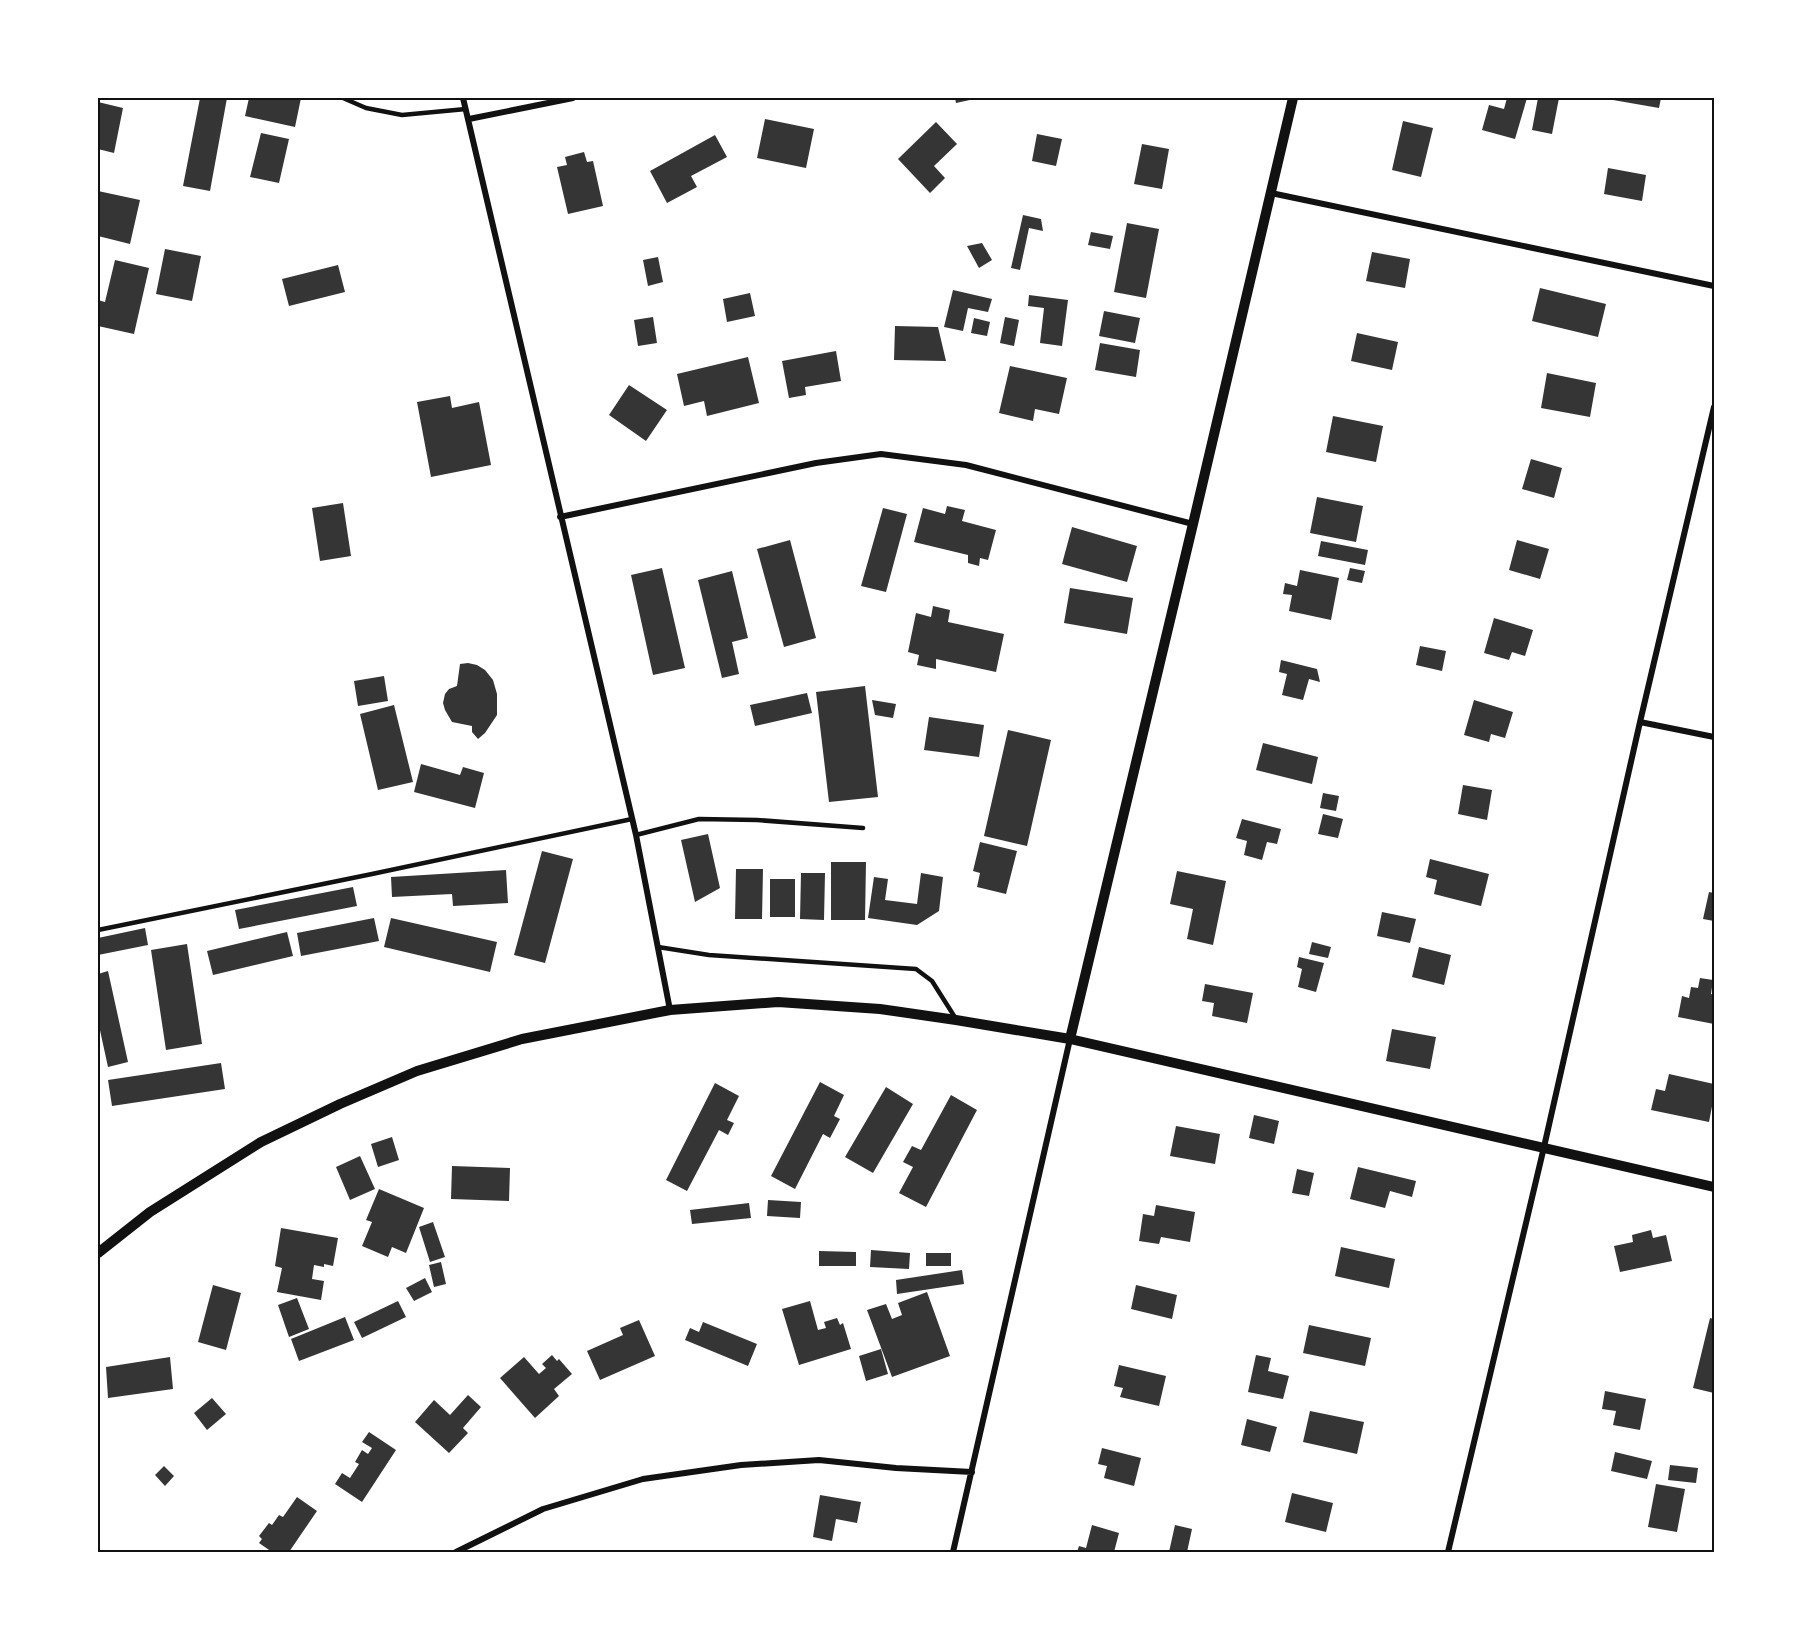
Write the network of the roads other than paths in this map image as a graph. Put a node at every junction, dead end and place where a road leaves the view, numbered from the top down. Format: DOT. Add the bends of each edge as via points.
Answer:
graph roads {
  1 [pos="342,98"];
  2 [pos="463,98"];
  3 [pos="573,98"];
  4 [pos="1293,98"];
  5 [pos="466,109"];
  6 [pos="469,119"];
  7 [pos="1271,193"];
  8 [pos="1714,286"];
  9 [pos="1714,407"];
  10 [pos="561,517"];
  11 [pos="1193,524"];
  12 [pos="1640,722"];
  13 [pos="1714,737"];
  14 [pos="632,819"];
  15 [pos="863,828"];
  16 [pos="636,835"];
  17 [pos="98,930"];
  18 [pos="658,947"];
  19 [pos="670,1010"];
  20 [pos="956,1020"];
  21 [pos="1070,1039"];
  22 [pos="1544,1147"];
  23 [pos="1714,1187"];
  24 [pos="98,1253"];
  25 [pos="972,1472"];
  26 [pos="456,1552"];
  27 [pos="953,1552"];
  28 [pos="1448,1552"];
  1 -- 5 [label="lane" via="366,108 402,115"];
  2 -- 5 [label="street"];
  3 -- 6 [label="street"];
  4 -- 7 [label="street"];
  5 -- 6 [label="street"];
  6 -- 10 [label="street"];
  7 -- 8 [label="street"];
  7 -- 11 [label="street"];
  9 -- 12 [label="street"];
  10 -- 11 [label="street" via="816,463 881,454 966,465"];
  10 -- 14 [label="street"];
  11 -- 21 [label="street"];
  12 -- 13 [label="street"];
  12 -- 22 [label="street"];
  14 -- 16 [label="street"];
  14 -- 17 [label="lane"];
  15 -- 16 [label="lane" via="699,819"];
  16 -- 18 [label="street"];
  18 -- 19 [label="street"];
  18 -- 20 [label="lane" via="709,955 916,969 932,981"];
  19 -- 20 [label="street" via="778,1002 880,1009"];
  19 -- 24 [label="street" via="522,1039 417,1071 261,1142 150,1212"];
  20 -- 21 [label="street"];
  21 -- 22 [label="street"];
  21 -- 25 [label="street"];
  22 -- 23 [label="street"];
  22 -- 28 [label="street"];
  25 -- 26 [label="street" via="819,1460 741,1465 643,1479 543,1509"];
  25 -- 27 [label="street"];
}
